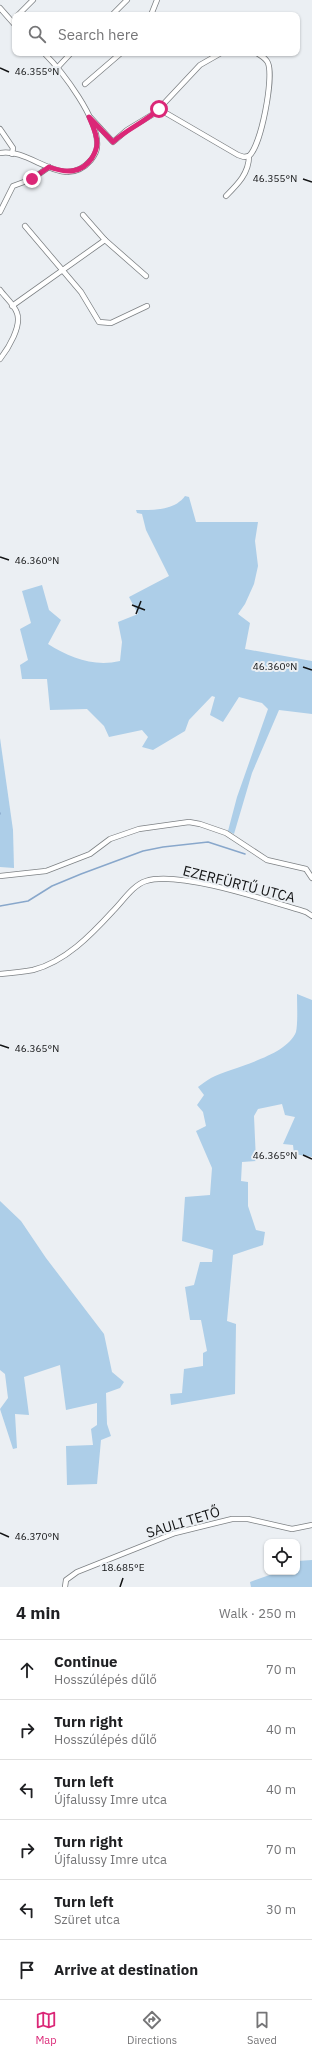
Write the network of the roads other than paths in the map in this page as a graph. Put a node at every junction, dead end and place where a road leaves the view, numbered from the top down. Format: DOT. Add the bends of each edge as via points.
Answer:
graph roads {
  1 [pos="32,0"];
  2 [pos="127,0"];
  3 [pos="157,0"];
  4 [pos="0,8"];
  5 [pos="21,12"];
  6 [pos="115,12"];
  7 [pos="152,12"];
  8 [pos="12,19"];
  9 [pos="47,56"];
  10 [pos="68,56"];
  11 [pos="118,56"];
  12 [pos="216,56"];
  13 [pos="262,56"];
  14 [pos="58,67"];
  15 [pos="85,84"];
  16 [pos="159,109"];
  17 [pos="89,117"];
  18 [pos="0,129"];
  19 [pos="2,153"];
  20 [pos="12,154"];
  21 [pos="249,156"];
  22 [pos="49,167"];
  23 [pos="226,196"];
  24 [pos="0,212"];
  25 [pos="83,215"];
  26 [pos="25,226"];
  27 [pos="105,240"];
  28 [pos="63,270"];
  29 [pos="146,276"];
  30 [pos="0,290"];
  31 [pos="12,306"];
  32 [pos="148,306"];
  33 [pos="0,359"];
  34 [pos="306,869"];
  35 [pos="312,869"];
  36 [pos="0,876"];
  37 [pos="312,878"];
  38 [pos="312,916"];
  39 [pos="0,974"];
  40 [pos="312,1524"];
  41 [pos="65,1587"];
  1 -- 5 [label="street"];
  2 -- 6 [label="street"];
  3 -- 7 [label="street"];
  4 -- 8 [label="street"];
  9 -- 14 [label="street"];
  10 -- 14 [label="street"];
  11 -- 15 [label="street"];
  12 -- 16 [label="street" via="200,65"];
  13 -- 21 [label="street" via="268,64 269,84 256,145"];
  14 -- 17 [label="street"];
  16 -- 17 [label="street" via="113,142"];
  16 -- 21 [label="street" via="238,155"];
  17 -- 22 [label="street" via="96,132 97,148 86,165 81,169 67,172"];
  18 -- 20 [label="street" via="13,148"];
  19 -- 20 [label="street"];
  20 -- 22 [label="street"];
  21 -- 23 [label="street" via="249,167"];
  22 -- 24 [label="street" via="32,179 13,186"];
  25 -- 27 [label="street"];
  26 -- 28 [label="street"];
  27 -- 28 [label="street"];
  27 -- 29 [label="street"];
  28 -- 31 [label="street"];
  28 -- 32 [label="street" via="81,292 99,322 111,323"];
  30 -- 31 [label="street"];
  31 -- 33 [label="street" via="18,319 9,348"];
  34 -- 35 [label="street"];
  34 -- 36 [label="street" via="267,860 226,833 189,822 140,829 110,839 90,854 46,871"];
  34 -- 37 [label="street"];
  38 -- 39 [label="street, EZERFÜRTŰ UTCA" via="242,893 198,883 156,879 140,884 71,951 48,965 33,970"];
  40 -- 41 [label="street, SAULI TETŐ" via="292,1529 248,1519 222,1521 175,1533 77,1572 66,1580"];
}
